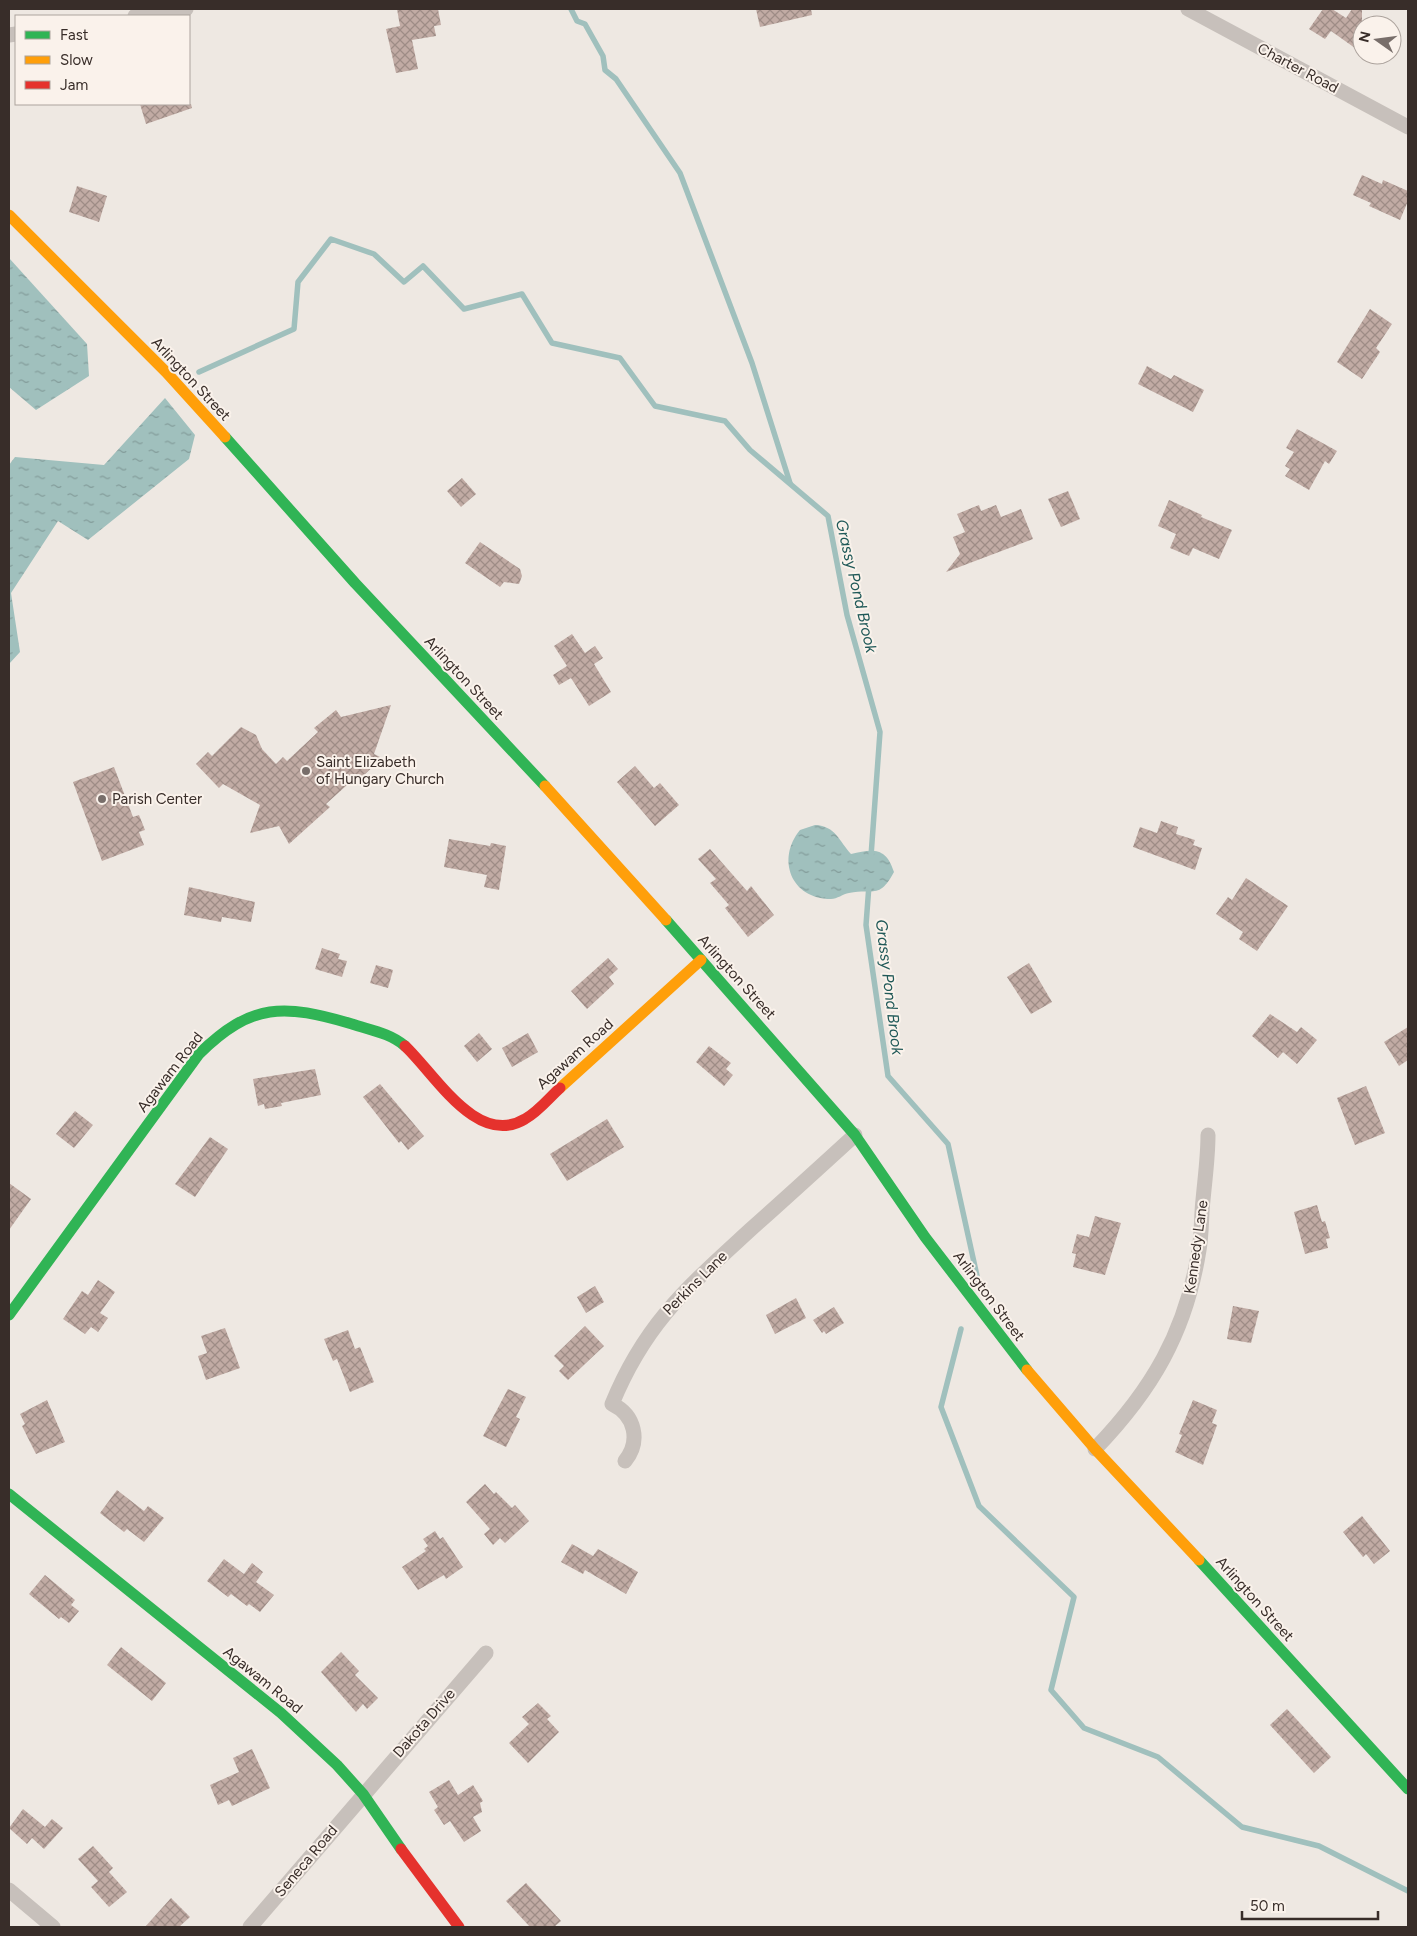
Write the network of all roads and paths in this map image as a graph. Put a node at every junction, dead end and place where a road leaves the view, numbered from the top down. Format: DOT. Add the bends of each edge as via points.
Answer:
graph roads {
  1 [pos="186,9"];
  2 [pos="1188,9"];
  3 [pos="142,15"];
  4 [pos="1408,127"];
  5 [pos="9,215"];
  6 [pos="701,960"];
  7 [pos="854,1135"];
  8 [pos="1208,1135"];
  9 [pos="9,1315"];
  10 [pos="1095,1449"];
  11 [pos="625,1461"];
  12 [pos="12,1503"];
  13 [pos="486,1653"];
  14 [pos="1408,1789"];
  15 [pos="363,1794"];
  16 [pos="9,1890"];
  17 [pos="53,1927"];
  18 [pos="250,1927"];
  19 [pos="459,1927"];
  1 -- 3 [label="street"];
  2 -- 4 [label="street, Charter Road"];
  5 -- 6 [label="street, Arlington Street" via="166,372"];
  6 -- 7 [label="street, Arlington Street"];
  6 -- 9 [label="street, Agawam Road" via="526,1120 509,1127 490,1125 472,1116 408,1048 386,1035 320,1014 290,1010 263,1012 235,1022 222,1030 199,1054"];
  7 -- 10 [label="street, Arlington Street" via="925,1237 1018,1358"];
  7 -- 11 [label="street, Perkins Lane" via="691,1284 656,1322 629,1366 612,1404 624,1412 634,1433 633,1448"];
  8 -- 10 [label="street, Kennedy Lane" via="1199,1249 1182,1320 1150,1383 1125,1418"];
  10 -- 14 [label="street, Arlington Street"];
  12 -- 15 [label="street, Agawam Road" via="281,1713 337,1764"];
  13 -- 15 [label="street, Dakota Drive"];
  15 -- 18 [label="street, Seneca Road"];
  15 -- 19 [label="street, Agawam Road"];
  16 -- 17 [label="street"];
}
